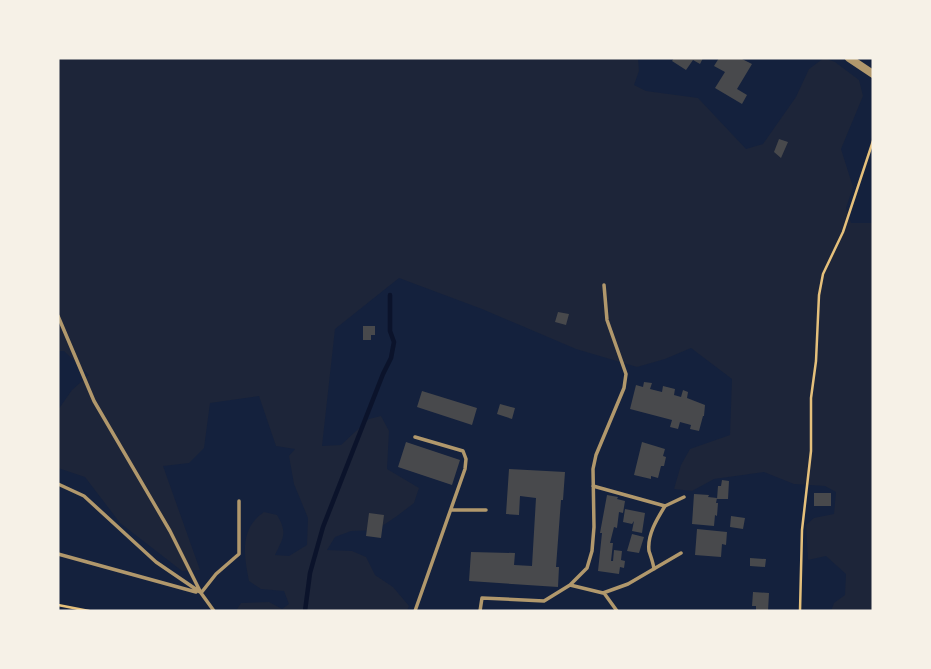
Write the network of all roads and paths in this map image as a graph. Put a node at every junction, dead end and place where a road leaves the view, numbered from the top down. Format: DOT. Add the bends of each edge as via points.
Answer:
graph roads {
  1 [pos="849,58"];
  2 [pos="873,74"];
  3 [pos="873,141"];
  4 [pos="604,285"];
  5 [pos="58,316"];
  6 [pos="415,437"];
  7 [pos="58,484"];
  8 [pos="593,486"];
  9 [pos="684,497"];
  10 [pos="239,501"];
  11 [pos="665,506"];
  12 [pos="451,510"];
  13 [pos="486,510"];
  14 [pos="681,553"];
  15 [pos="58,554"];
  16 [pos="654,569"];
  17 [pos="570,585"];
  18 [pos="201,593"];
  19 [pos="603,593"];
  20 [pos="58,605"];
  21 [pos="89,611"];
  22 [pos="214,611"];
  23 [pos="415,611"];
  24 [pos="480,611"];
  25 [pos="617,611"];
  26 [pos="800,611"];
  1 -- 2 [label="street"];
  3 -- 26 [label="path" via="819,295"];
  4 -- 8 [label="lane" via="607,320 626,374 596,455"];
  5 -- 18 [label="lane" via="94,401"];
  6 -- 12 [label="lane" via="463,451 465,469"];
  7 -- 18 [label="lane" via="84,496 156,562"];
  8 -- 11 [label="lane"];
  8 -- 17 [label="lane" via="592,551 587,568"];
  9 -- 11 [label="lane"];
  10 -- 18 [label="lane" via="239,554"];
  11 -- 16 [label="lane" via="649,542"];
  12 -- 13 [label="lane"];
  12 -- 23 [label="lane"];
  14 -- 16 [label="lane"];
  15 -- 18 [label="lane"];
  16 -- 19 [label="lane"];
  17 -- 19 [label="lane"];
  17 -- 24 [label="lane" via="544,601 482,598"];
  18 -- 22 [label="lane"];
  19 -- 25 [label="lane"];
  20 -- 21 [label="path"];
}
